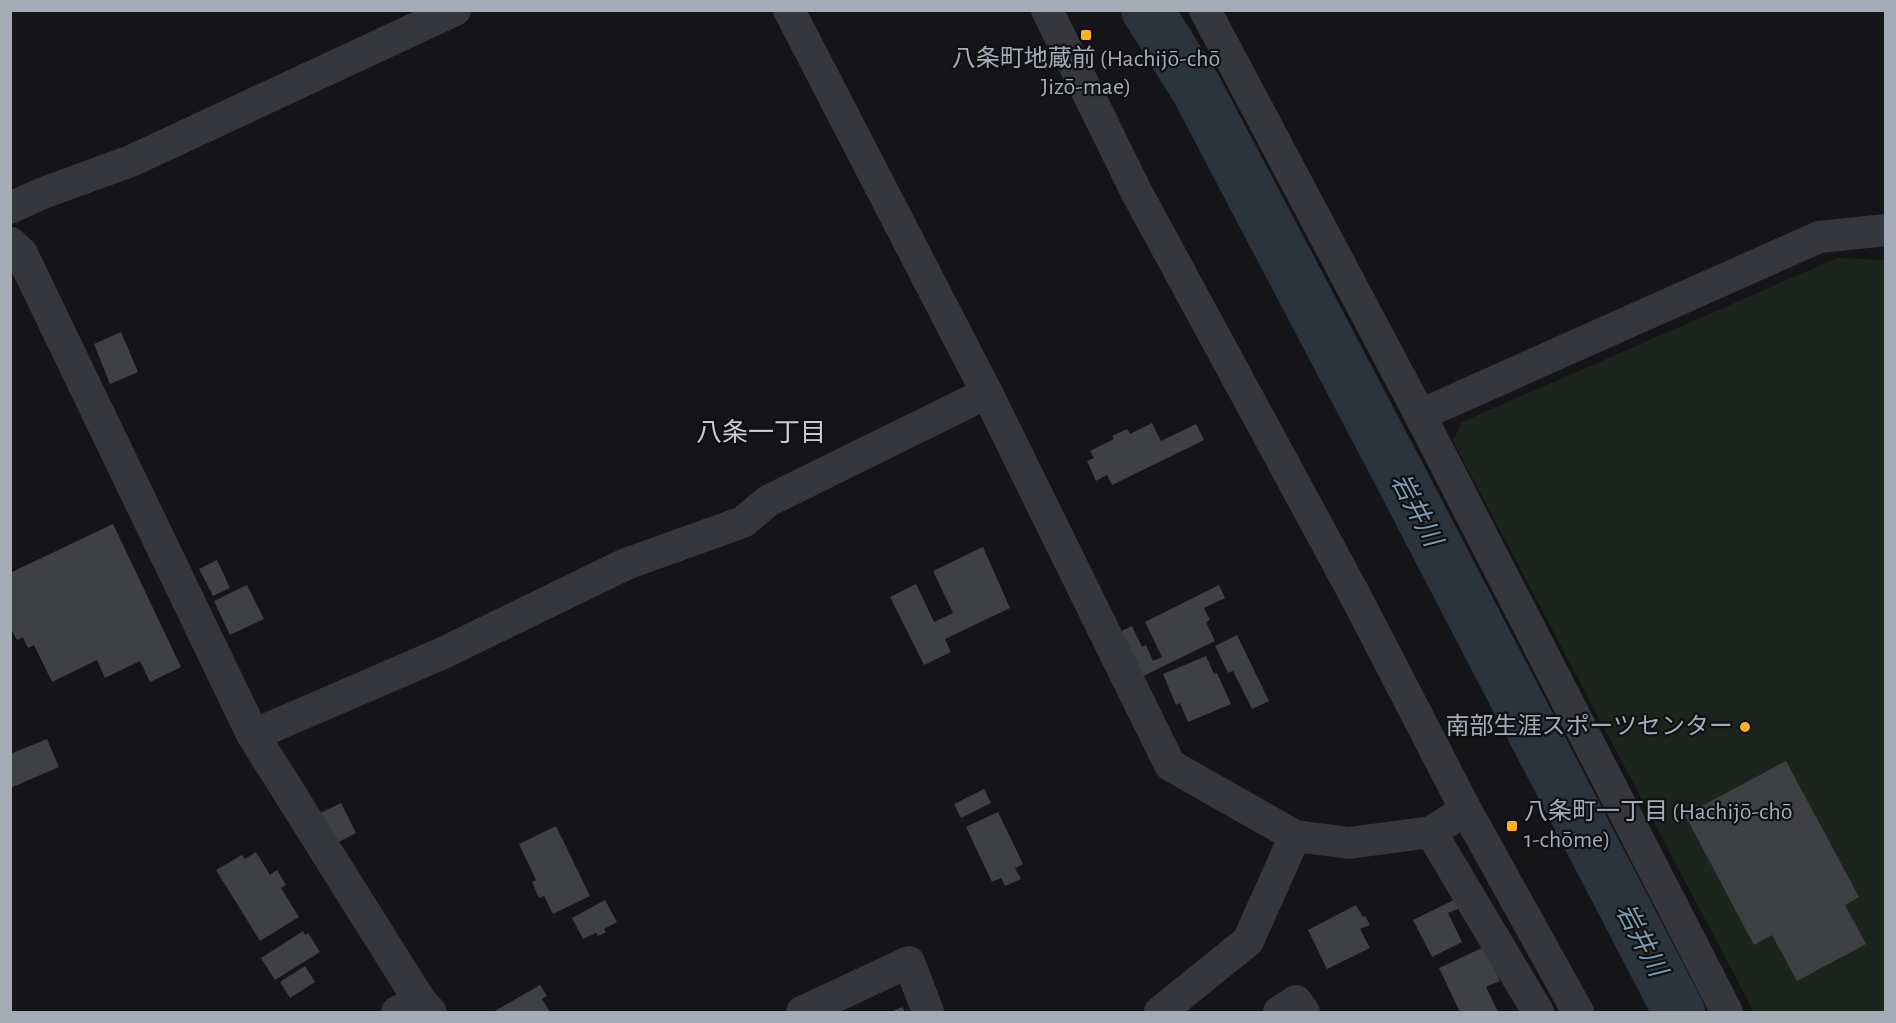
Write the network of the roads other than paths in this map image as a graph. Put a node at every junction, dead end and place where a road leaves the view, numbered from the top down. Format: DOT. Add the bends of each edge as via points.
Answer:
graph roads {
  1 [pos="455,10"];
  2 [pos="789,10"];
  3 [pos="1047,10"];
  4 [pos="1205,10"];
  5 [pos="10,208"];
  6 [pos="1886,230"];
  7 [pos="10,243"];
  8 [pos="987,393"];
  9 [pos="1420,416"];
  10 [pos="253,735"];
  11 [pos="1466,810"];
  12 [pos="1431,832"];
  13 [pos="1295,836"];
  14 [pos="838,1005"];
  15 [pos="416,1009"];
  16 [pos="802,1012"];
  17 [pos="928,1012"];
  18 [pos="1160,1012"];
  19 [pos="1279,1012"];
  20 [pos="1304,1012"];
  21 [pos="1538,1012"];
  22 [pos="1578,1012"];
  23 [pos="1727,1012"];
  1 -- 5 [label="street" via="131,161"];
  2 -- 8 [label="street"];
  3 -- 11 [label="street" via="1137,193 1356,597"];
  4 -- 9 [label="street"];
  6 -- 9 [label="street" via="1819,237"];
  7 -- 10 [label="street" via="21,253"];
  8 -- 10 [label="street" via="768,501 743,522 626,564 443,653"];
  8 -- 13 [label="street" via="1170,765"];
  9 -- 23 [label="street"];
  10 -- 15 [label="street"];
  11 -- 12 [label="street"];
  11 -- 22 [label="street"];
  12 -- 13 [label="street" via="1349,843"];
  12 -- 21 [label="street"];
  13 -- 18 [label="street" via="1248,941"];
  14 -- 16 [label="street"];
  14 -- 17 [label="street" via="909,962"];
  19 -- 20 [label="street" via="1296,1001"];
}
